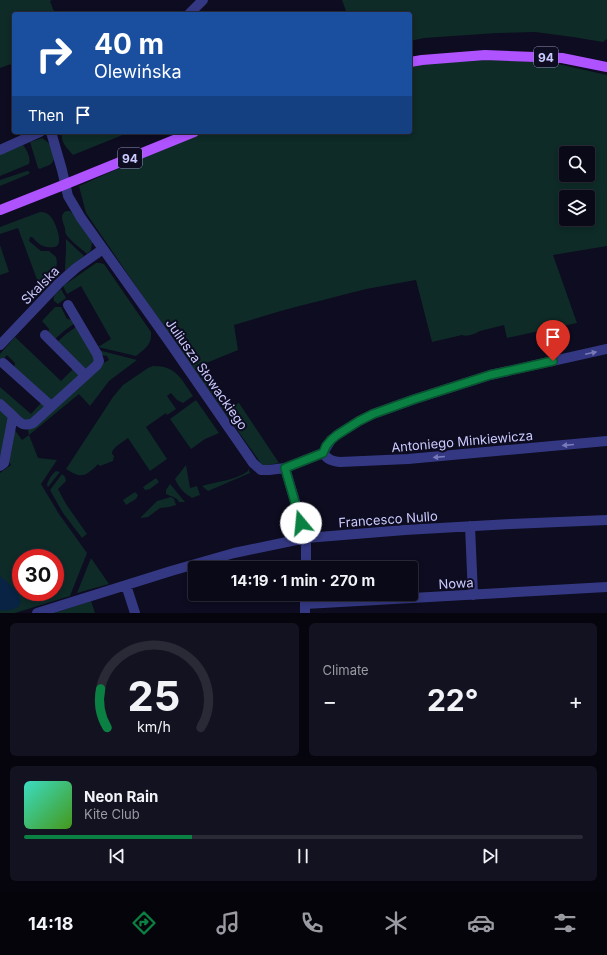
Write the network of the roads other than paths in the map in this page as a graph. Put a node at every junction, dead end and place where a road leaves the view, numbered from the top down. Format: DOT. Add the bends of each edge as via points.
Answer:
graph roads {
  1 [pos="203,0"];
  2 [pos="191,12"];
  3 [pos="412,62"];
  4 [pos="607,66"];
  5 [pos="36,134"];
  6 [pos="53,134"];
  7 [pos="189,134"];
  8 [pos="0,150"];
  9 [pos="66,184"];
  10 [pos="0,210"];
  11 [pos="103,249"];
  12 [pos="68,305"];
  13 [pos="45,335"];
  14 [pos="0,345"];
  15 [pos="607,349"];
  16 [pos="3,363"];
  17 [pos="85,375"];
  18 [pos="0,404"];
  19 [pos="51,406"];
  20 [pos="13,416"];
  21 [pos="607,441"];
  22 [pos="323,453"];
  23 [pos="0,466"];
  24 [pos="285,468"];
  25 [pos="607,520"];
  26 [pos="470,526"];
  27 [pos="306,538"];
  28 [pos="306,561"];
  29 [pos="126,585"];
  30 [pos="607,587"];
  31 [pos="474,595"];
  32 [pos="305,604"];
  33 [pos="37,613"];
  34 [pos="134,613"];
  1 -- 2 [label="street"];
  3 -- 4 [label="main road, 94" via="485,54 562,58"];
  5 -- 8 [label="street"];
  6 -- 9 [label="street, Juliusza Słowackiego"];
  7 -- 9 [label="main road, 94"];
  9 -- 10 [label="main road, 94"];
  9 -- 11 [label="street, Juliusza Słowackiego" via="68,196 80,218"];
  11 -- 14 [label="street, Skalska" via="59,283"];
  11 -- 24 [label="street, Juliusza Słowackiego" via="253,464 261,470"];
  12 -- 17 [label="street" via="99,361"];
  13 -- 17 [label="street"];
  22 -- 15 [label="street, one-way" via="337,435 359,421 415,399 490,375"];
  16 -- 19 [label="street"];
  17 -- 19 [label="street"];
  18 -- 20 [label="street"];
  19 -- 20 [label="street" via="33,424 24,425"];
  20 -- 23 [label="street" via="4,463"];
  21 -- 22 [label="street, Antoniego Minkiewicza, one-way" via="408,460 340,462 326,458"];
  22 -- 24 [label="street, Juliusza Słowackiego"];
  24 -- 27 [label="street"];
  25 -- 26 [label="street, Francesco Nullo"];
  26 -- 27 [label="street, Francesco Nullo"];
  26 -- 31 [label="street"];
  27 -- 28 [label="street"];
  27 -- 29 [label="street, Francesco Nullo" via="234,553"];
  29 -- 33 [label="street, Francesco Nullo"];
  29 -- 34 [label="street"];
  30 -- 31 [label="street, Nowa"];
  31 -- 32 [label="street, Nowa"];
}
